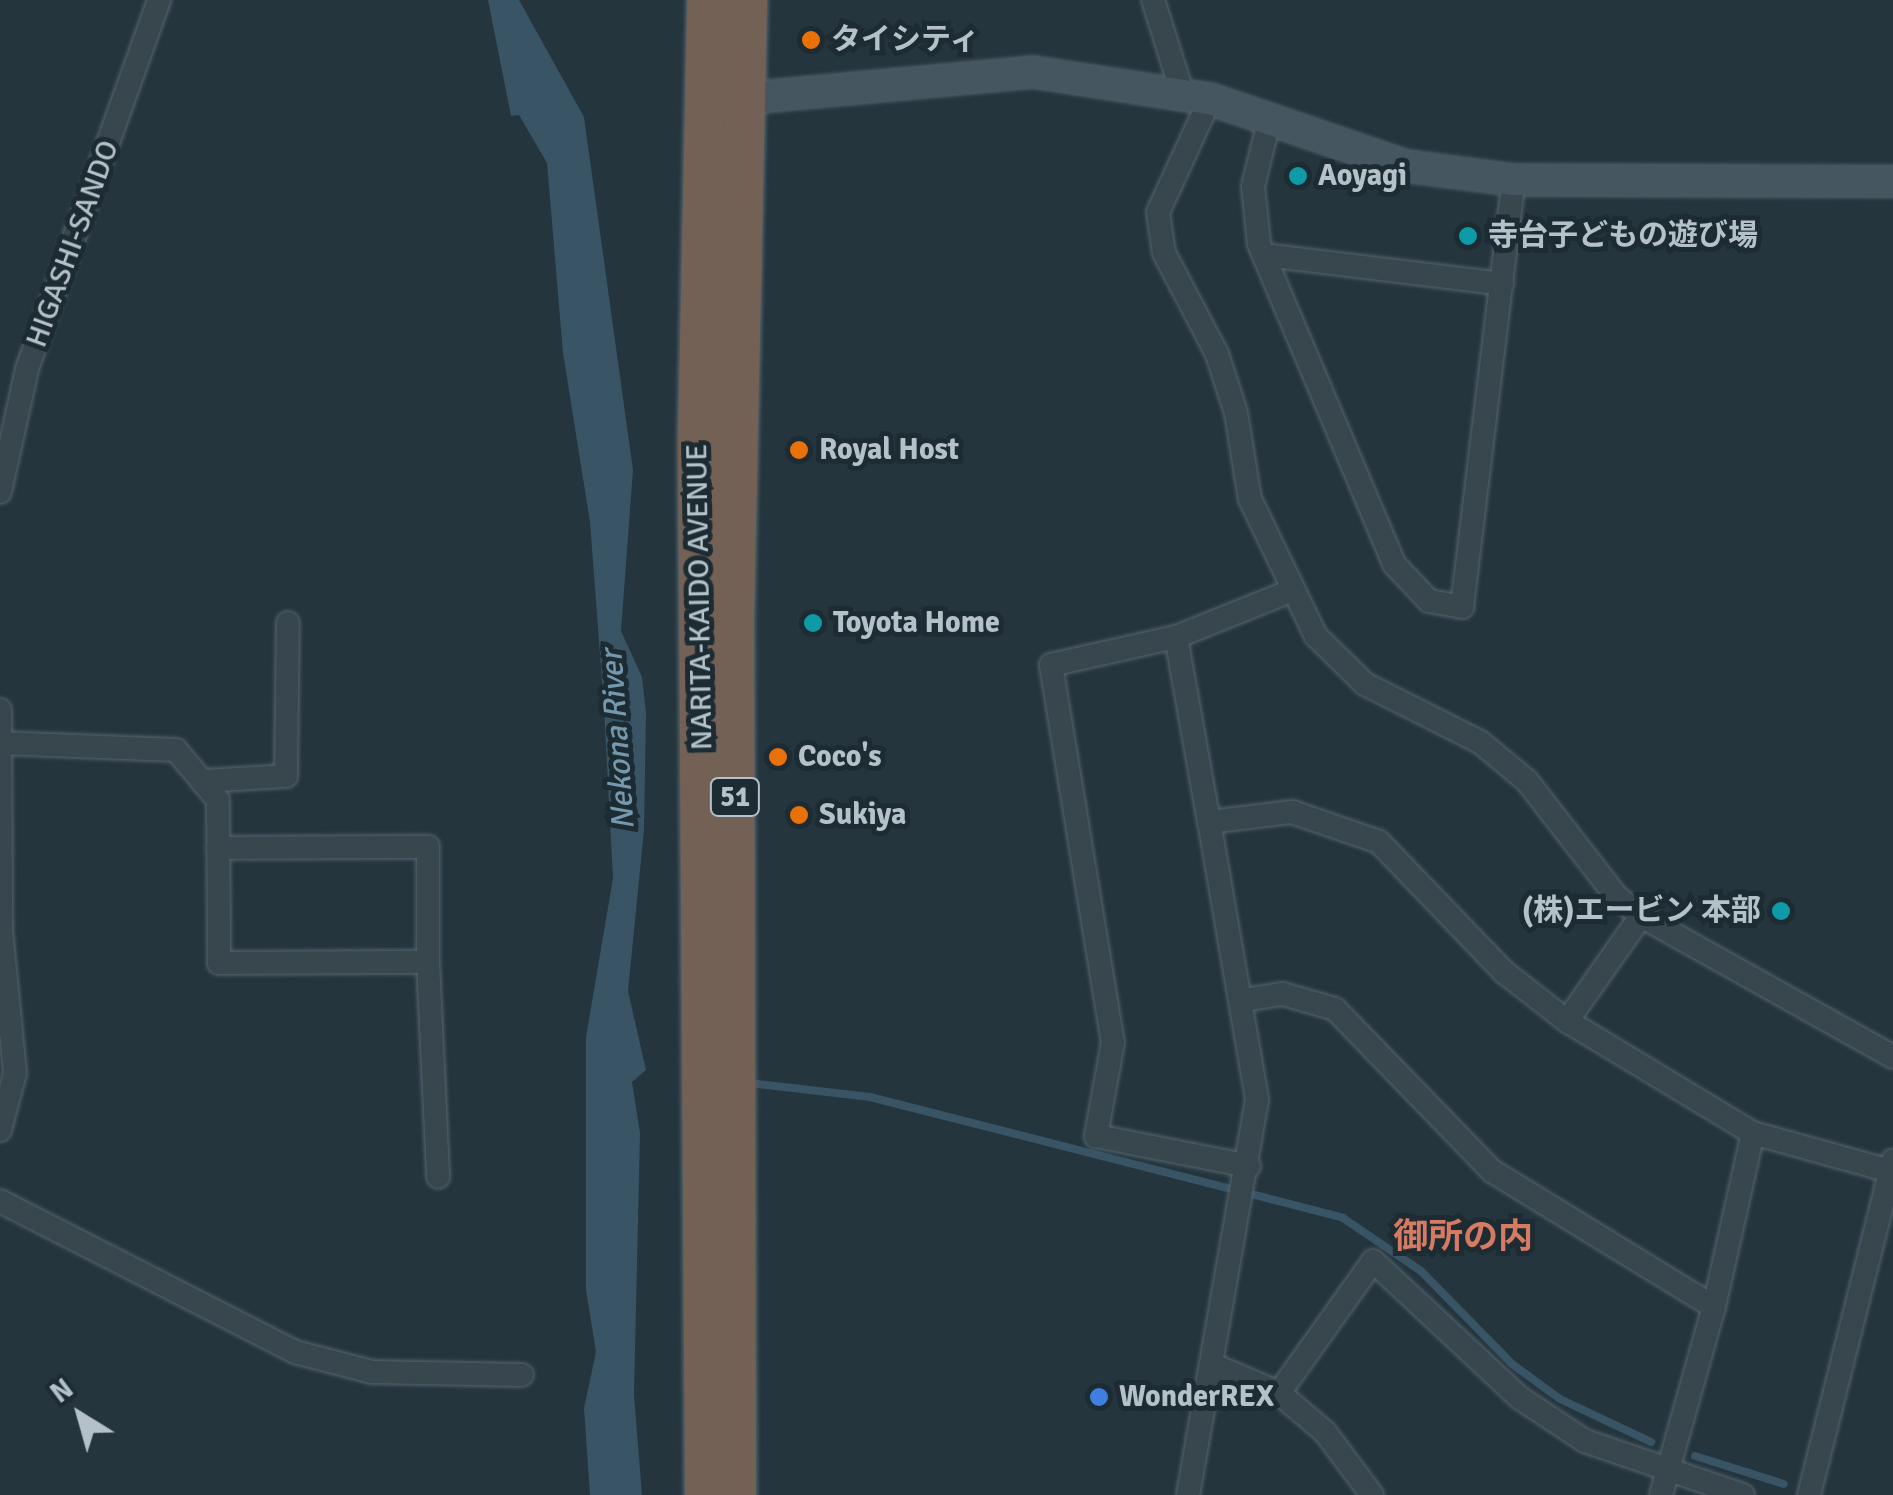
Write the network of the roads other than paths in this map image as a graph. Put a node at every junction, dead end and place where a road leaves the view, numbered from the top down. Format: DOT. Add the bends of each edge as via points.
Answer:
graph roads {
  1 [pos="159,0"];
  2 [pos="708,0"];
  3 [pos="747,0"];
  4 [pos="1152,0"];
  5 [pos="1196,97"];
  6 [pos="704,100"];
  7 [pos="745,100"];
  8 [pos="1269,121"];
  9 [pos="1514,180"];
  10 [pos="1893,180"];
  11 [pos="1264,255"];
  12 [pos="1502,284"];
  13 [pos="0,492"];
  14 [pos="1293,590"];
  15 [pos="288,624"];
  16 [pos="1176,638"];
  17 [pos="0,710"];
  18 [pos="0,743"];
  19 [pos="202,781"];
  20 [pos="1209,822"];
  21 [pos="218,848"];
  22 [pos="1641,916"];
  23 [pos="428,962"];
  24 [pos="1244,1000"];
  25 [pos="1567,1021"];
  26 [pos="1893,1057"];
  27 [pos="0,1130"];
  28 [pos="1753,1133"];
  29 [pos="1891,1166"];
  30 [pos="1248,1170"];
  31 [pos="438,1177"];
  32 [pos="0,1200"];
  33 [pos="1714,1306"];
  34 [pos="1213,1365"];
  35 [pos="522,1375"];
  36 [pos="1279,1392"];
  37 [pos="1668,1471"];
  38 [pos="705,1495"];
  39 [pos="736,1495"];
  40 [pos="1188,1495"];
  41 [pos="1372,1495"];
  42 [pos="1661,1495"];
  43 [pos="1742,1495"];
  44 [pos="1808,1495"];
  1 -- 13 [label="street, HIGASHI-SANDO" via="27,369"];
  2 -- 6 [label="highway, NARITA-KAIDO AVENUE / 51"];
  3 -- 7 [label="highway, NARITA-KAIDO AVENUE / 51"];
  4 -- 5 [label="street"];
  5 -- 7 [label="street" via="1032,72"];
  5 -- 8 [label="street"];
  5 -- 14 [label="street" via="1158,212 1164,253 1217,354 1236,414 1250,500"];
  6 -- 7 [label="street"];
  6 -- 38 [label="highway, NARITA-KAIDO AVENUE / 51" via="698,442"];
  7 -- 39 [label="highway, NARITA-KAIDO AVENUE / 51" via="734,617"];
  8 -- 9 [label="street" via="1406,166"];
  8 -- 11 [label="street" via="1253,186"];
  9 -- 10 [label="street"];
  9 -- 12 [label="street"];
  11 -- 12 [label="street"];
  11 -- 12 [label="street" via="1394,564 1429,600 1462,607"];
  14 -- 16 [label="street"];
  14 -- 22 [label="street" via="1331,658 1412,713 1480,742 1544,800 1617,897"];
  15 -- 19 [label="street" via="286,776"];
  16 -- 20 [label="street"];
  16 -- 30 [label="street" via="1051,665 1111,1026 1096,1136"];
  17 -- 18 [label="street"];
  18 -- 19 [label="street" via="176,750"];
  18 -- 27 [label="street" via="1,930 14,1073"];
  19 -- 21 [label="street" via="218,800"];
  20 -- 24 [label="street"];
  20 -- 25 [label="street" via="1292,812 1379,842 1504,972"];
  21 -- 23 [label="street" via="428,847"];
  21 -- 23 [label="street" via="218,964"];
  22 -- 25 [label="street"];
  22 -- 26 [label="street"];
  23 -- 31 [label="street"];
  24 -- 30 [label="street" via="1258,1099"];
  24 -- 33 [label="street" via="1283,994 1335,1009 1492,1171"];
  25 -- 28 [label="street"];
  28 -- 29 [label="street"];
  28 -- 33 [label="street"];
  29 -- 44 [label="street"];
  30 -- 34 [label="street"];
  32 -- 35 [label="street" via="296,1352 372,1372"];
  33 -- 37 [label="street"];
  34 -- 36 [label="street"];
  34 -- 40 [label="street"];
  36 -- 37 [label="street" via="1373,1260 1520,1398 1585,1441"];
  36 -- 41 [label="street" via="1324,1432"];
  37 -- 42 [label="street"];
  37 -- 43 [label="street"];
}
